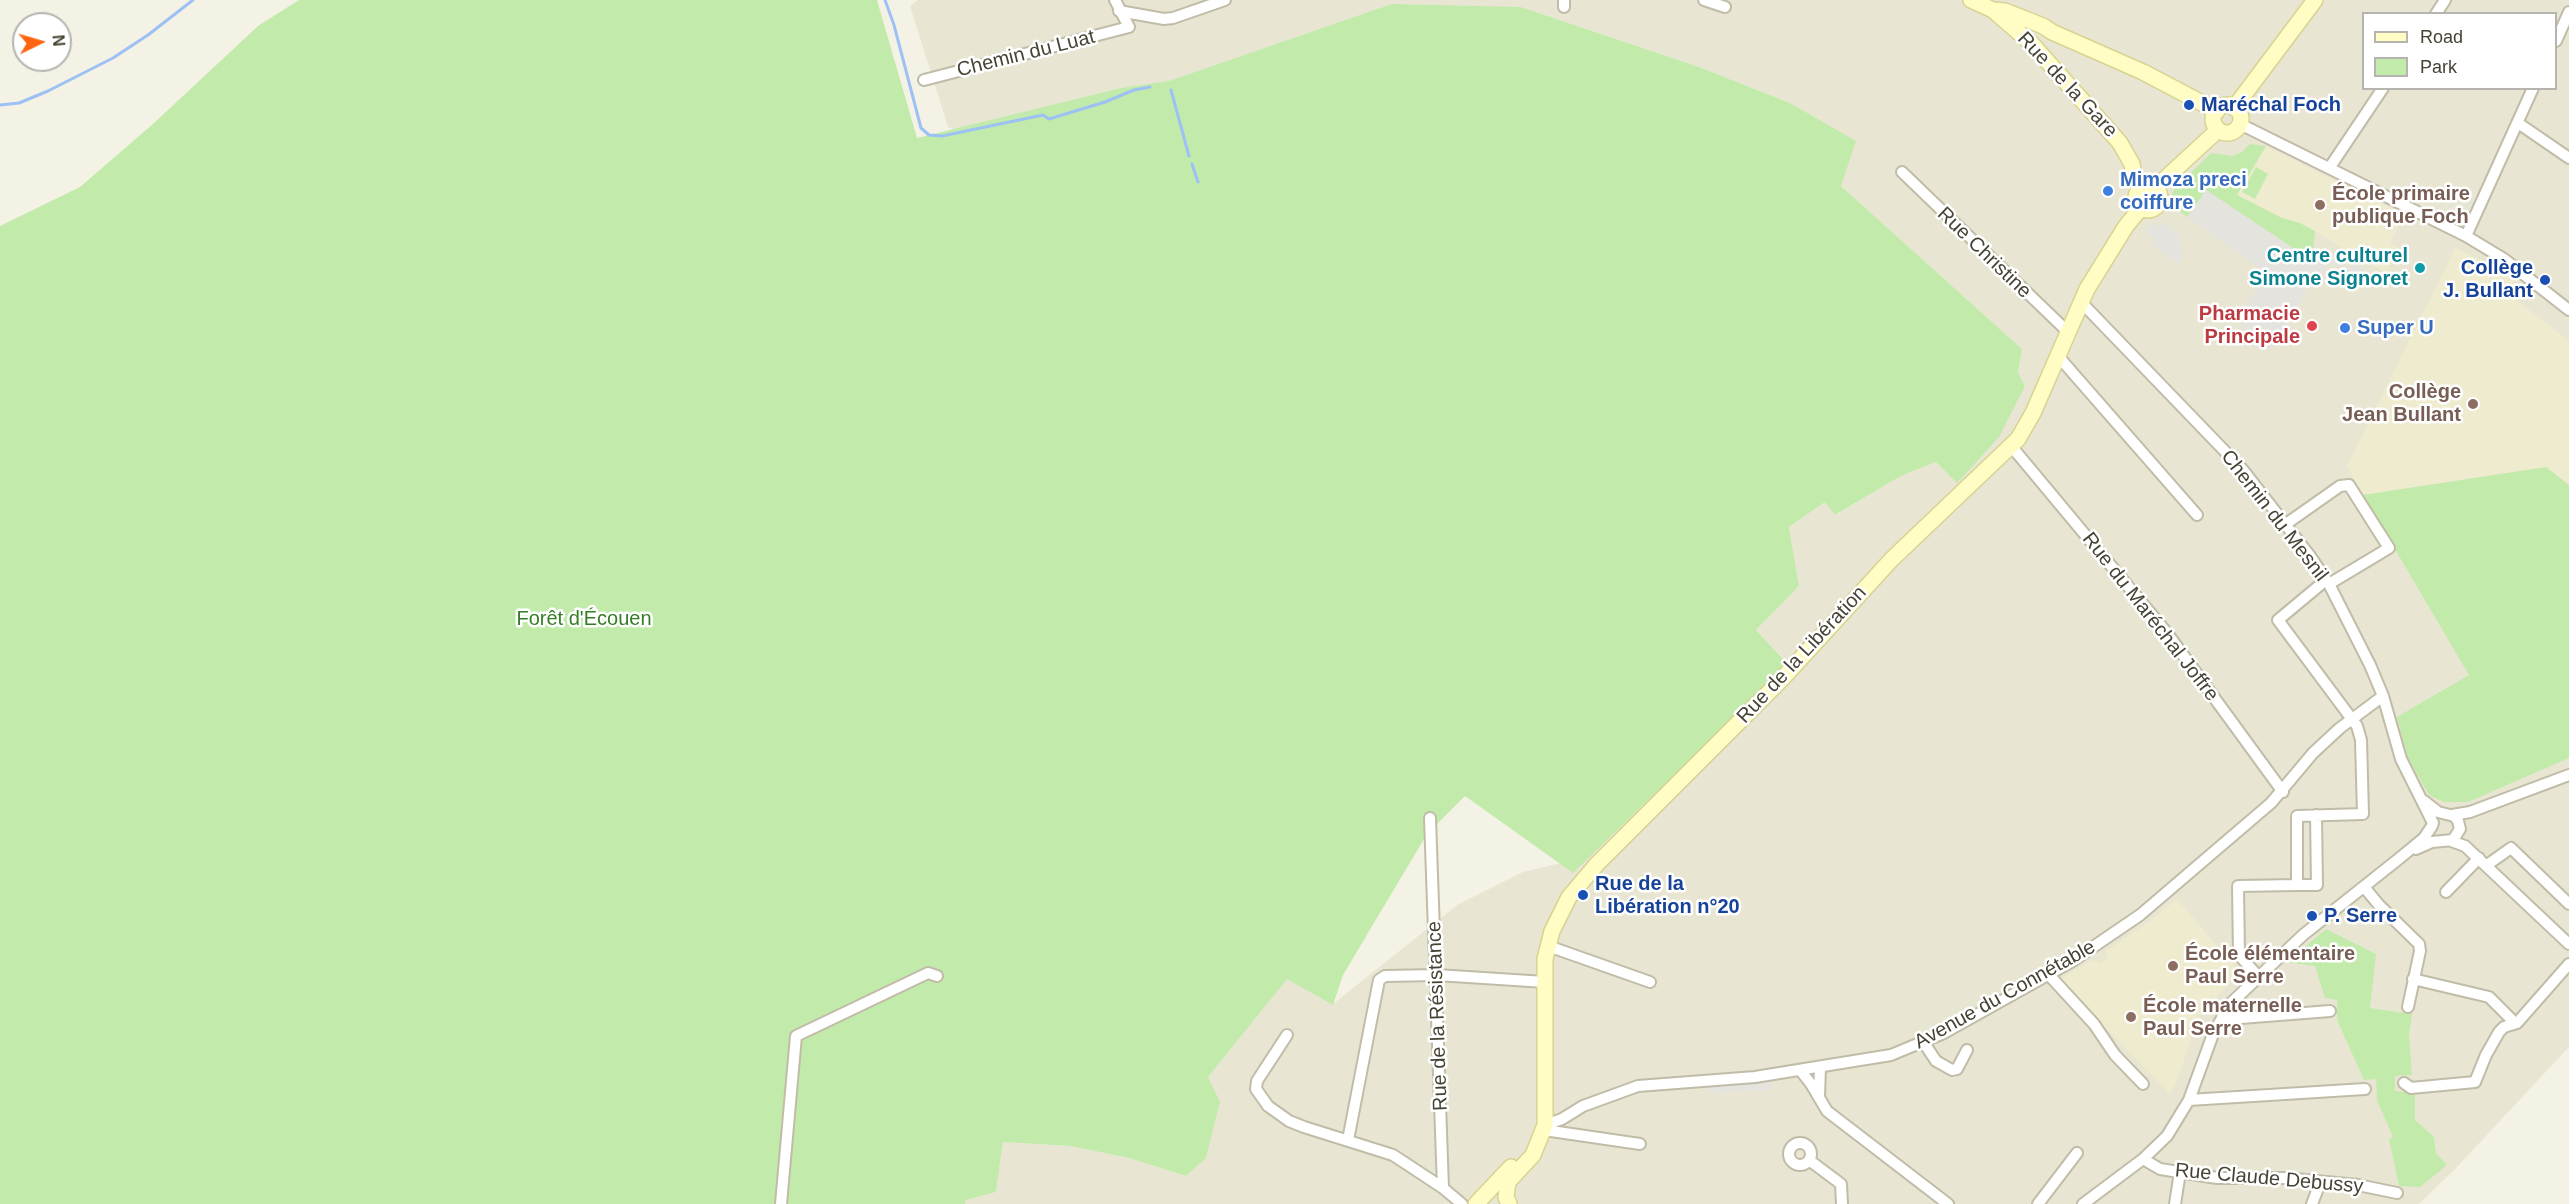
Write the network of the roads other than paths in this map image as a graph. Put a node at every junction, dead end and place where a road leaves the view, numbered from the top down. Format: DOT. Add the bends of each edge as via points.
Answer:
graph roads {
  1 [pos="1225,0"];
  2 [pos="1704,0"];
  3 [pos="1971,0"];
  4 [pos="2315,0"];
  5 [pos="1117,5"];
  6 [pos="1997,5"];
  7 [pos="1725,7"];
  8 [pos="2569,12"];
  9 [pos="2052,32"];
  10 [pos="2024,36"];
  11 [pos="2557,39"];
  12 [pos="924,80"];
  13 [pos="2382,90"];
  14 [pos="2533,90"];
  15 [pos="2234,108"];
  16 [pos="2217,111"];
  17 [pos="2518,123"];
  18 [pos="2240,124"];
  19 [pos="2218,130"];
  20 [pos="2569,158"];
  21 [pos="2330,167"];
  22 [pos="1902,172"];
  23 [pos="2149,188"];
  24 [pos="2466,236"];
  25 [pos="2081,302"];
  26 [pos="2569,310"];
  27 [pos="2068,332"];
  28 [pos="2058,356"];
  29 [pos="2012,447"];
  30 [pos="2197,515"];
  31 [pos="2286,524"];
  32 [pos="2327,582"];
  33 [pos="2383,696"];
  34 [pos="2352,718"];
  35 [pos="2569,775"];
  36 [pos="2283,792"];
  37 [pos="2515,796"];
  38 [pos="2424,801"];
  39 [pos="2448,814"];
  40 [pos="2316,815"];
  41 [pos="1430,818"];
  42 [pos="2433,825"];
  43 [pos="2455,838"];
  44 [pos="2401,857"];
  45 [pos="2483,862"];
  46 [pos="2297,885"];
  47 [pos="2364,887"];
  48 [pos="2446,892"];
  49 [pos="2569,904"];
  50 [pos="2569,944"];
  51 [pos="1548,946"];
  52 [pos="2569,964"];
  53 [pos="1437,975"];
  54 [pos="2049,975"];
  55 [pos="937,976"];
  56 [pos="2258,976"];
  57 [pos="2413,979"];
  58 [pos="1545,982"];
  59 [pos="1650,982"];
  60 [pos="2408,1007"];
  61 [pos="2330,1011"];
  62 [pos="2222,1017"];
  63 [pos="2512,1024"];
  64 [pos="1287,1035"];
  65 [pos="1924,1043"];
  66 [pos="1967,1050"];
  67 [pos="1820,1067"];
  68 [pos="1800,1070"];
  69 [pos="2404,1083"];
  70 [pos="2143,1084"];
  71 [pos="2365,1089"];
  72 [pos="1819,1098"];
  73 [pos="2189,1100"];
  74 [pos="1544,1127"];
  75 [pos="1348,1140"];
  76 [pos="1640,1144"];
  77 [pos="2077,1153"];
  78 [pos="2143,1159"];
  79 [pos="1809,1160"];
  80 [pos="2180,1172"];
  81 [pos="2320,1183"];
  82 [pos="1443,1188"];
  83 [pos="2397,1193"];
  84 [pos="1481,1199"];
  85 [pos="1507,1200"];
  86 [pos="781,1204"];
  87 [pos="1462,1204"];
  88 [pos="1842,1204"];
  89 [pos="1948,1204"];
  90 [pos="2038,1204"];
  91 [pos="2083,1204"];
  92 [pos="2175,1204"];
  93 [pos="2312,1204"];
  1 -- 5 [label="street" via="1164,19"];
  2 -- 7 [label="street"];
  3 -- 6 [label="main road, Rue de la Gare"];
  4 -- 15 [label="main road"];
  5 -- 12 [label="street, Chemin du Luat" via="1129,27"];
  6 -- 9 [label="main road"];
  6 -- 10 [label="main road, Rue de la Gare"];
  8 -- 11 [label="street"];
  9 -- 10 [label="main road"];
  9 -- 16 [label="main road"];
  10 -- 23 [label="main road, Rue de la Gare" via="2120,143 2132,164 2135,180"];
  13 -- 21 [label="street"];
  14 -- 17 [label="street"];
  15 -- 16 [label="main road" via="2227,106"];
  15 -- 18 [label="main road" via="2241,117"];
  16 -- 19 [label="main road" via="2214,120"];
  17 -- 20 [label="street"];
  17 -- 24 [label="street"];
  18 -- 19 [label="main road" via="2231,133"];
  18 -- 21 [label="street"];
  19 -- 23 [label="main road"];
  21 -- 24 [label="street"];
  22 -- 27 [label="street, Rue Christine"];
  23 -- 25 [label="main road, Rue de la Libération" via="2161,197 2158,206 2151,211 2141,208"];
  24 -- 26 [label="street" via="2504,259"];
  25 -- 27 [label="main road, Rue de la Libération"];
  25 -- 31 [label="street, Chemin du Mesnil" via="2243,470"];
  27 -- 28 [label="main road, Rue de la Libération"];
  28 -- 29 [label="main road, Rue de la Libération" via="2025,429"];
  28 -- 30 [label="street"];
  29 -- 36 [label="street, Rue du Maréchal Joffre" via="2167,633"];
  29 -- 51 [label="main road, Rue de la Libération" via="1892,559 1782,679 1596,864 1561,911"];
  31 -- 32 [label="street, Chemin du Mesnil"];
  31 -- 32 [label="street" via="2340,486 2349,485 2389,548"];
  32 -- 33 [label="street, Chemin du Mesnil"];
  32 -- 34 [label="street" via="2278,620"];
  33 -- 34 [label="street, Avenue du Connétable"];
  33 -- 38 [label="street, Chemin du Mesnil" via="2401,759"];
  34 -- 36 [label="street, Avenue du Connétable" via="2313,753"];
  34 -- 40 [label="street" via="2361,740 2363,814"];
  35 -- 37 [label="street"];
  36 -- 54 [label="street, Avenue du Connétable" via="2140,915"];
  37 -- 39 [label="street" via="2470,812"];
  37 -- 43 [label="street" via="2469,820"];
  38 -- 39 [label="street, Chemin du Mesnil"];
  38 -- 42 [label="street, Chemin du Mesnil"];
  39 -- 42 [label="street" via="2436,818"];
  39 -- 43 [label="street" via="2458,821"];
  40 -- 46 [label="street" via="2297,816"];
  40 -- 46 [label="street" via="2317,885"];
  41 -- 53 [label="street, Rue de la Résistance"];
  42 -- 43 [label="street" via="2434,835"];
  42 -- 44 [label="street"];
  43 -- 44 [label="street" via="2428,844"];
  43 -- 45 [label="street"];
  44 -- 47 [label="street"];
  45 -- 48 [label="street"];
  45 -- 49 [label="street" via="2511,848"];
  45 -- 50 [label="street"];
  46 -- 56 [label="street" via="2238,886 2239,955"];
  47 -- 56 [label="street" via="2303,934"];
  47 -- 57 [label="street" via="2419,944"];
  51 -- 58 [label="main road, Rue de la Libération"];
  51 -- 59 [label="street"];
  52 -- 63 [label="street"];
  53 -- 58 [label="street"];
  53 -- 75 [label="street" via="1385,976 1378,980"];
  53 -- 82 [label="street, Rue de la Résistance"];
  54 -- 65 [label="street, Avenue du Connétable"];
  54 -- 70 [label="street"];
  55 -- 86 [label="street" via="928,974 796,1036"];
  56 -- 62 [label="street"];
  57 -- 60 [label="street"];
  57 -- 63 [label="street" via="2489,997 2511,1018"];
  58 -- 74 [label="main road, Rue de la Libération"];
  61 -- 62 [label="street"];
  62 -- 73 [label="street"];
  63 -- 69 [label="street" via="2504,1026 2493,1042 2475,1082 2415,1088"];
  64 -- 75 [label="street" via="1261,1073 1256,1089 1268,1106 1289,1121"];
  65 -- 66 [label="street" via="1936,1061 1952,1070 1957,1069"];
  65 -- 67 [label="street, Avenue du Connétable" via="1891,1055"];
  67 -- 68 [label="street, Avenue du Connétable"];
  67 -- 72 [label="street"];
  68 -- 72 [label="street"];
  68 -- 74 [label="street, Avenue du Connétable" via="1638,1086 1583,1106"];
  71 -- 73 [label="street"];
  72 -- 89 [label="street" via="1833,1117"];
  73 -- 78 [label="street" via="2167,1136"];
  74 -- 76 [label="street"];
  74 -- 84 [label="main road"];
  74 -- 85 [label="main road" via="1533,1155 1508,1182"];
  75 -- 82 [label="street" via="1394,1155"];
  77 -- 90 [label="street"];
  78 -- 80 [label="street, Rue Claude Debussy" via="2160,1169"];
  78 -- 91 [label="street"];
  79 -- 88 [label="street" via="1841,1184"];
  80 -- 81 [label="street, Rue Claude Debussy" via="2236,1180 2264,1177"];
  80 -- 92 [label="street"];
  81 -- 83 [label="street, Rue Claude Debussy"];
  81 -- 93 [label="street"];
  82 -- 87 [label="street"];
  84 -- 85 [label="street"];
}
